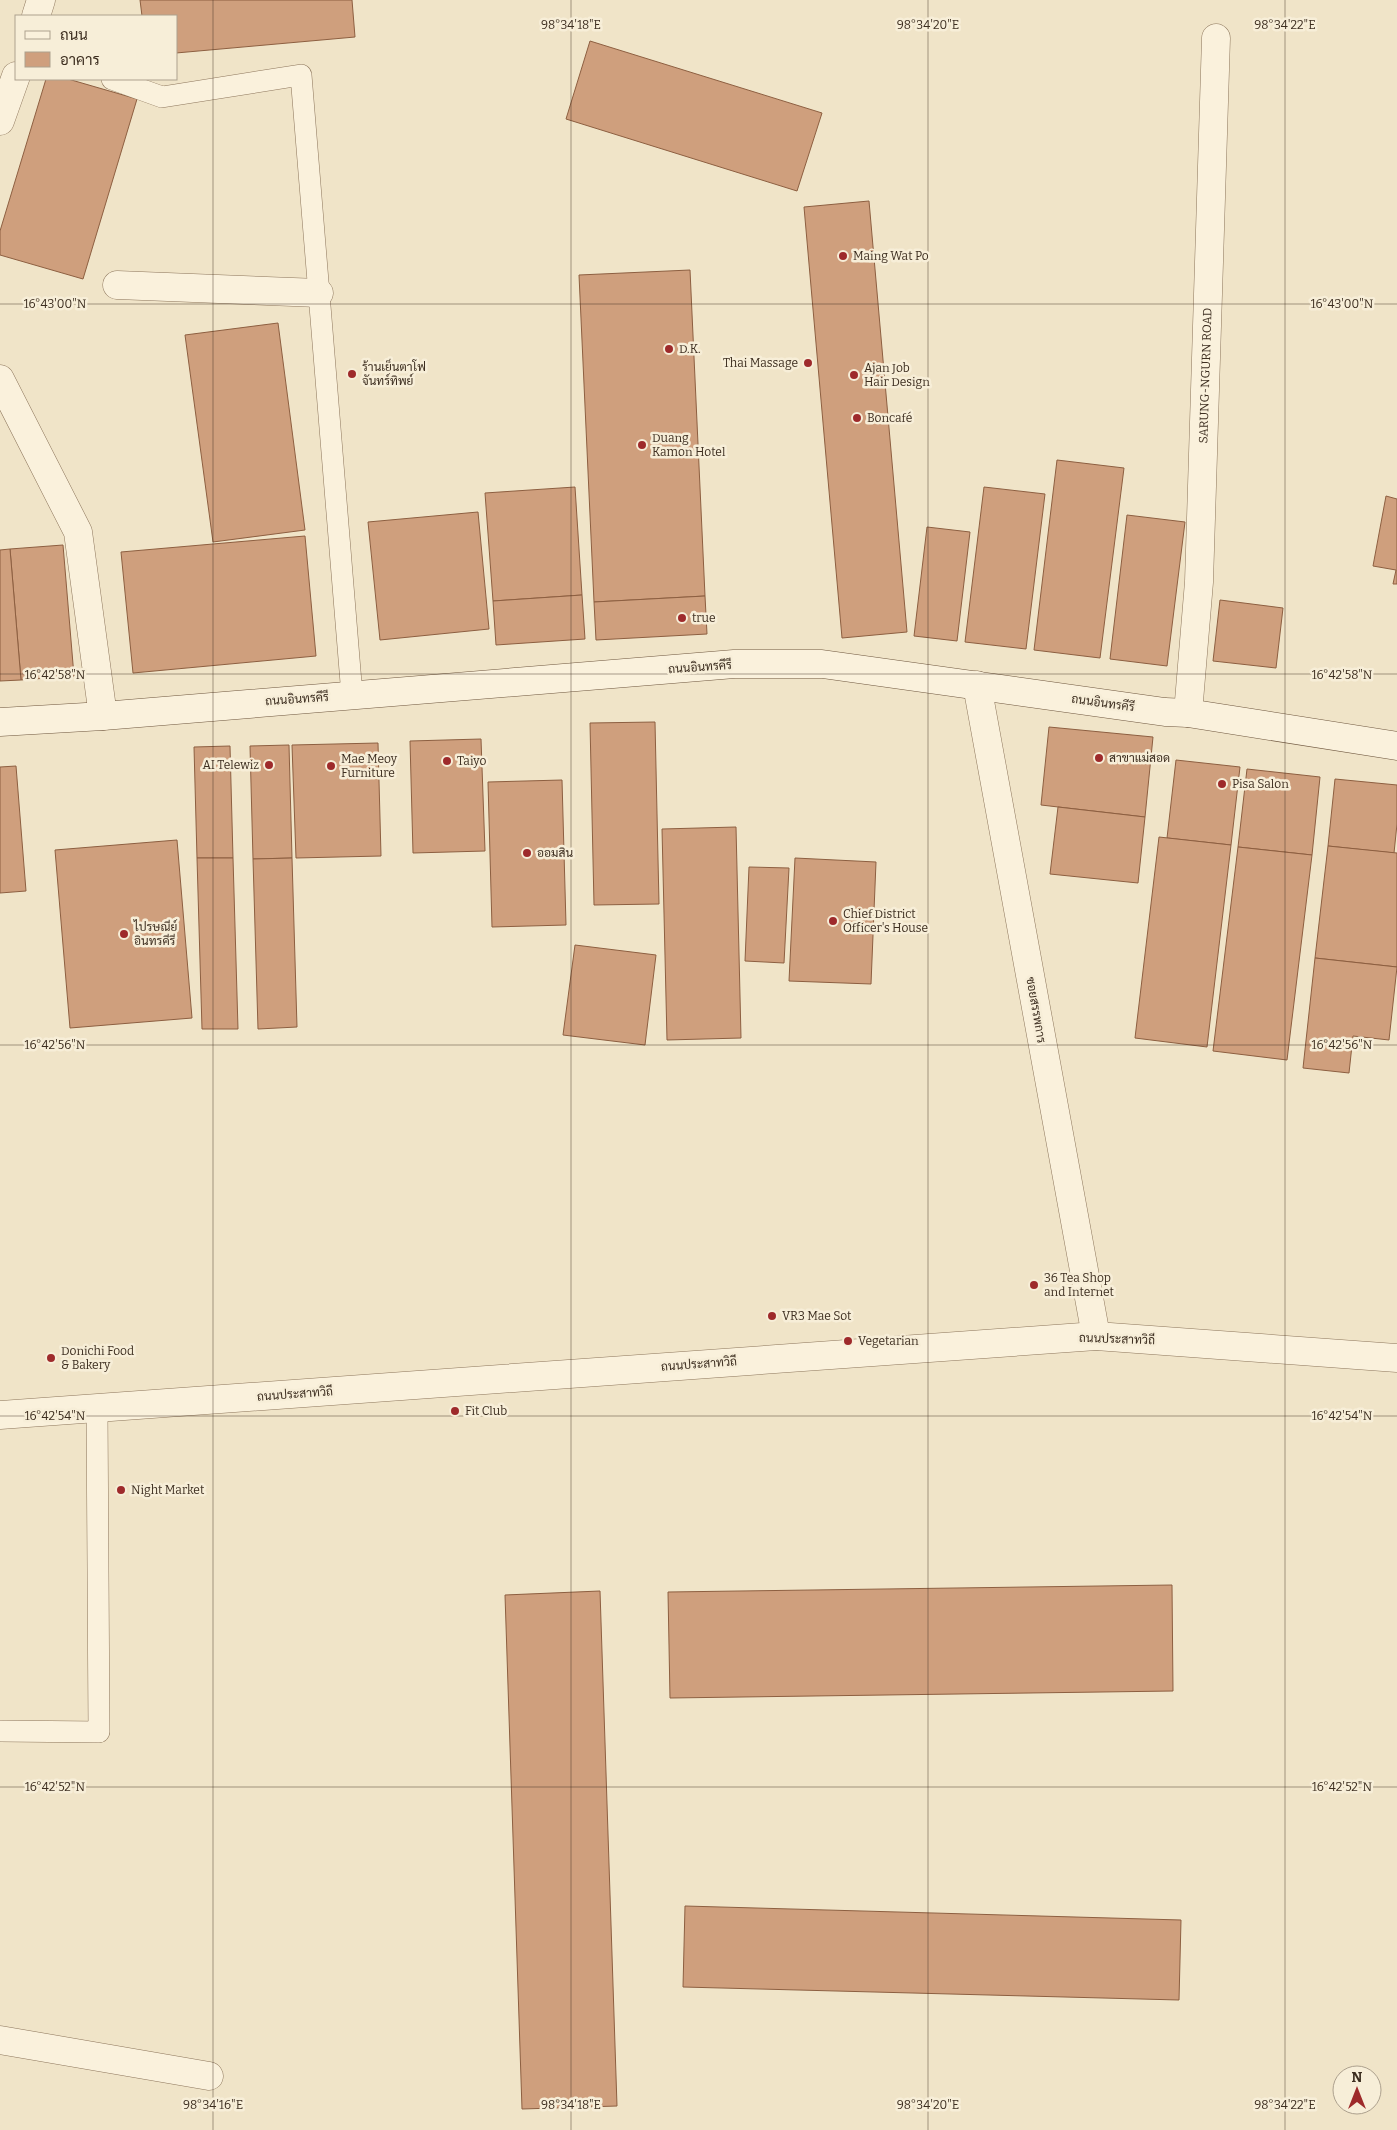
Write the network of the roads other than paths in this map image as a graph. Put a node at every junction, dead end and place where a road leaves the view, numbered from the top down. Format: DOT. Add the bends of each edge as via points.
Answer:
graph roads {
  1 [pos="41,0"];
  2 [pos="36,15"];
  3 [pos="1216,38"];
  4 [pos="15,79"];
  5 [pos="115,80"];
  6 [pos="0,121"];
  7 [pos="117,285"];
  8 [pos="319,293"];
  9 [pos="0,379"];
  10 [pos="977,685"];
  11 [pos="352,695"];
  12 [pos="1188,713"];
  13 [pos="103,716"];
  14 [pos="0,722"];
  15 [pos="1397,746"];
  16 [pos="1096,1336"];
  17 [pos="1397,1358"];
  18 [pos="97,1408"];
  19 [pos="0,1415"];
  20 [pos="0,1731"];
  21 [pos="0,2040"];
  22 [pos="209,2076"];
  1 -- 2 [label="street"];
  3 -- 12 [label="street, SARUNG-NGURN ROAD" via="1199,582"];
  4 -- 6 [label="street"];
  5 -- 8 [label="lane" via="162,97 301,75"];
  7 -- 8 [label="street"];
  8 -- 11 [label="lane"];
  9 -- 13 [label="street" via="78,532"];
  10 -- 11 [label="street, ถนนอินทรคีรี" via="822,664 734,664"];
  10 -- 12 [label="street, ถนนอินทรคีรี"];
  10 -- 16 [label="street, ซอยสรรพการ"];
  11 -- 13 [label="street, ถนนอินทรคีรี"];
  12 -- 15 [label="street, ถนนอินทรคีรี"];
  13 -- 14 [label="street, ถนนอินทรคีรี"];
  16 -- 17 [label="street, ถนนประสาทวิถี"];
  16 -- 18 [label="street, ถนนประสาทวิถี"];
  18 -- 19 [label="street, ถนนประสาทวิถี"];
  18 -- 20 [label="lane" via="99,1732"];
  21 -- 22 [label="street"];
}
